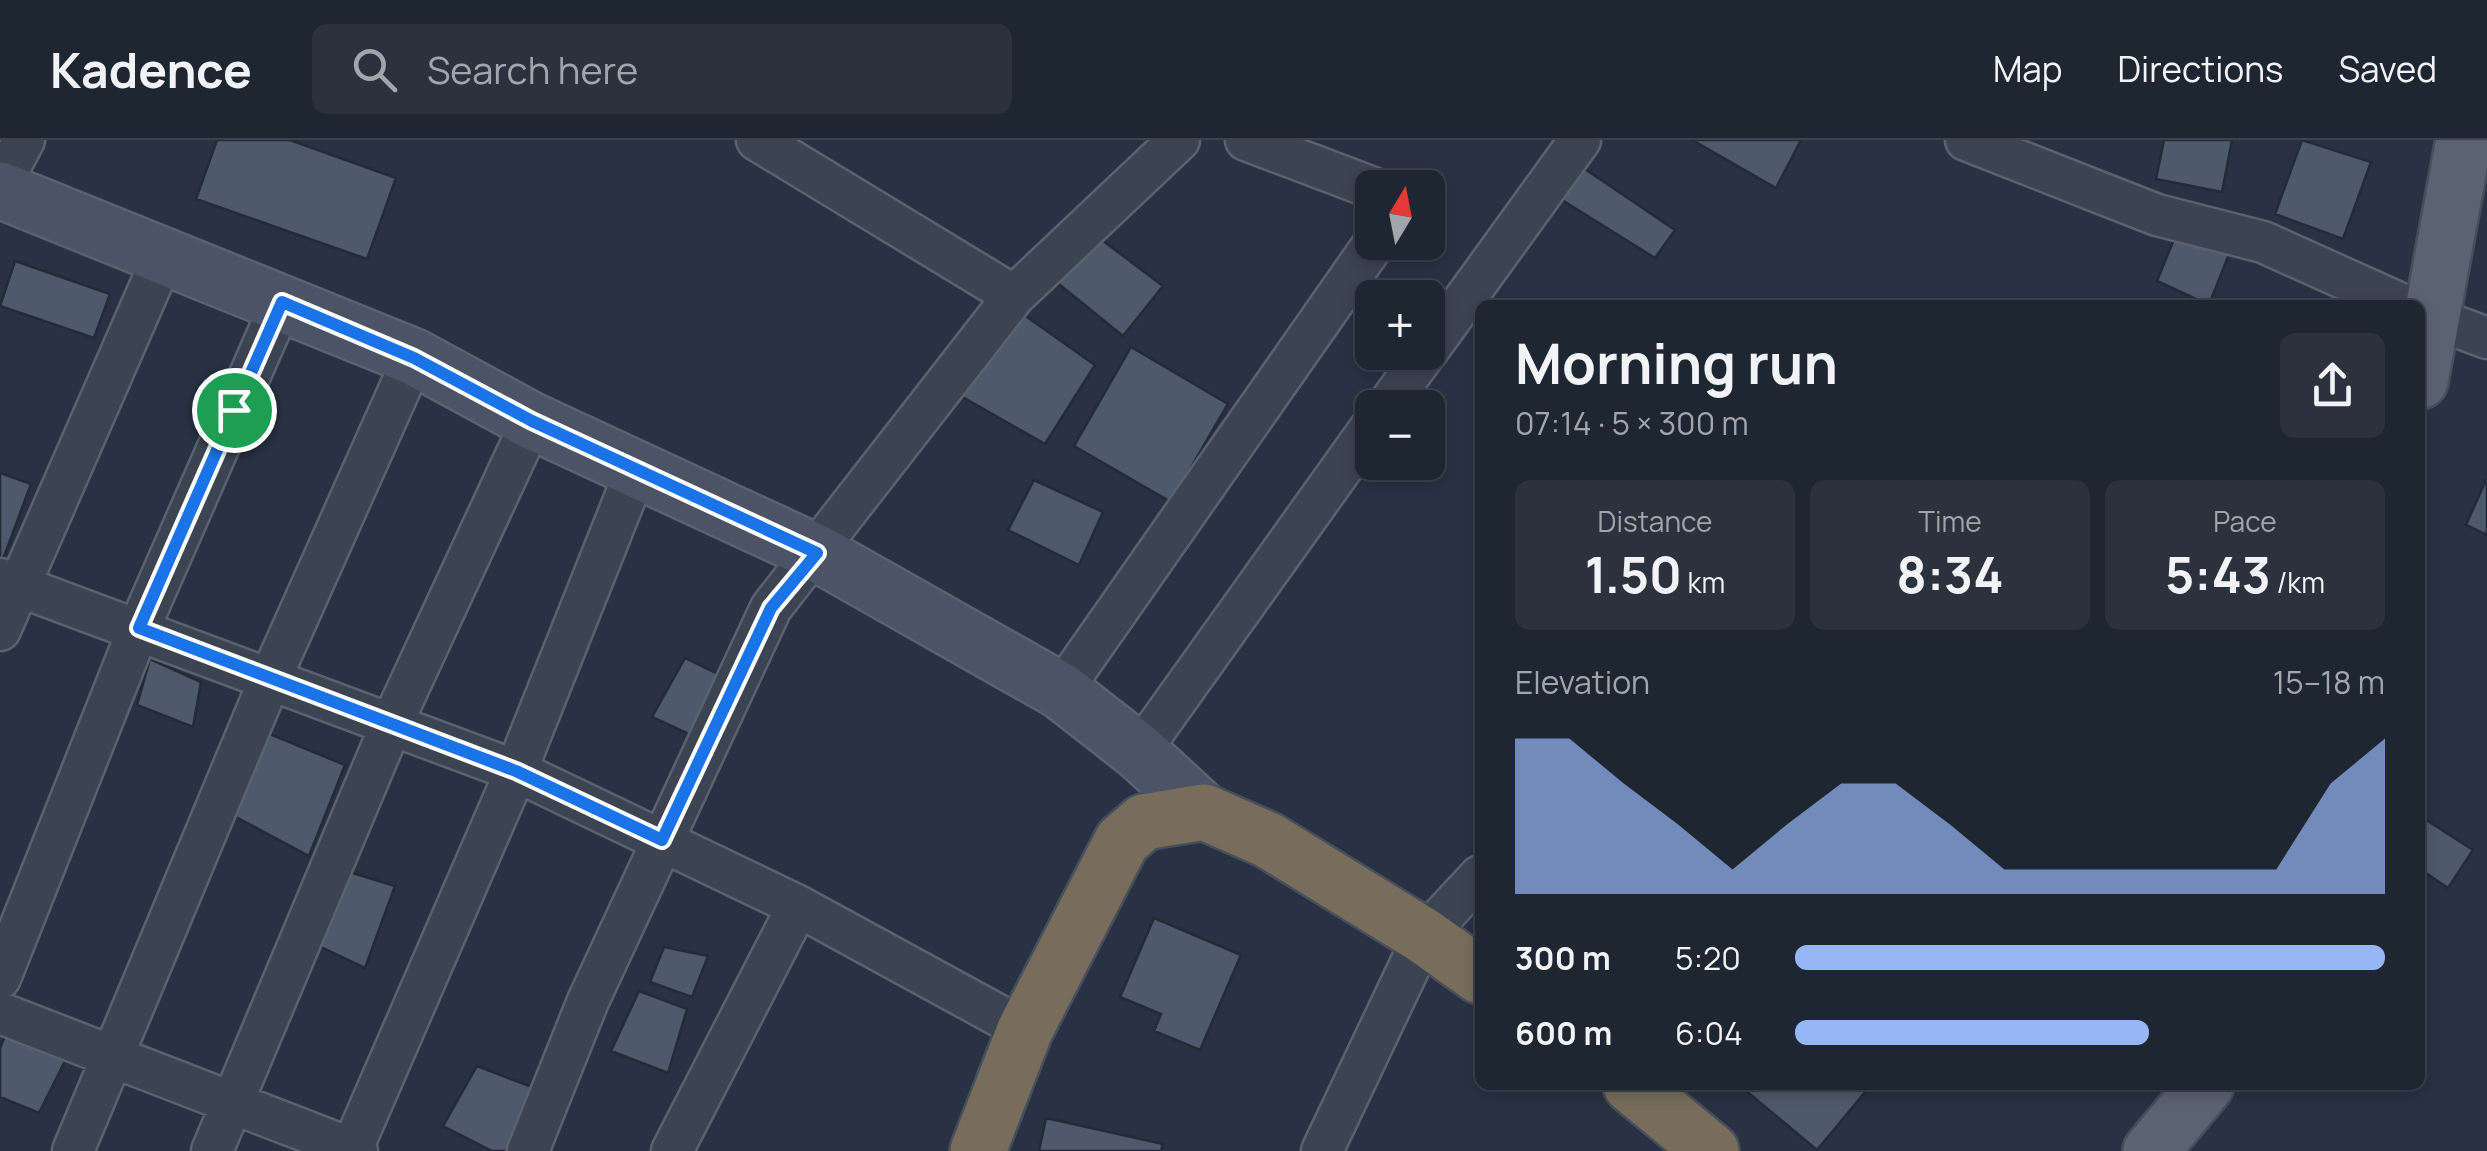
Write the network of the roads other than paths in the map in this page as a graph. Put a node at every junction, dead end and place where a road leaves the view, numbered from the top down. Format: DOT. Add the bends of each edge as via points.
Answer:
graph roads {
  1 [pos="24,140"];
  2 [pos="757,140"];
  3 [pos="1179,140"];
  4 [pos="1246,140"];
  5 [pos="1580,140"];
  6 [pos="1966,140"];
  7 [pos="2464,140"];
  8 [pos="1321,152"];
  9 [pos="1355,176"];
  10 [pos="0,188"];
  11 [pos="164,255"];
  12 [pos="1365,260"];
  13 [pos="1014,296"];
  14 [pos="2391,300"];
  15 [pos="2420,300"];
  16 [pos="282,302"];
  17 [pos="2425,315"];
  18 [pos="1445,326"];
  19 [pos="2487,338"];
  20 [pos="414,358"];
  21 [pos="532,421"];
  22 [pos="1355,444"];
  23 [pos="637,468"];
  24 [pos="817,553"];
  25 [pos="10,583"];
  26 [pos="139,628"];
  27 [pos="0,630"];
  28 [pos="271,677"];
  29 [pos="1099,720"];
  30 [pos="392,723"];
  31 [pos="516,771"];
  32 [pos="1204,812"];
  33 [pos="662,840"];
  34 [pos="1475,881"];
  35 [pos="798,906"];
  36 [pos="1424,936"];
  37 [pos="1475,972"];
  38 [pos="0,978"];
  39 [pos="0,1013"];
  40 [pos="1024,1030"];
  41 [pos="116,1056"];
  42 [pos="2202,1090"];
  43 [pos="1654,1092"];
  44 [pos="233,1102"];
  45 [pos="354,1150"];
  46 [pos="74,1151"];
  47 [pos="212,1151"];
  48 [pos="528,1151"];
  49 [pos="672,1151"];
  50 [pos="978,1151"];
  51 [pos="1322,1151"];
  52 [pos="1711,1151"];
  53 [pos="2150,1151"];
  1 -- 10 [label="street"];
  2 -- 13 [label="street"];
  3 -- 13 [label="street"];
  4 -- 8 [label="street"];
  5 -- 18 [label="street"];
  6 -- 14 [label="street" via="2157,214 2263,242"];
  7 -- 15 [label="main road"];
  8 -- 9 [label="street"];
  10 -- 11 [label="street"];
  11 -- 16 [label="street"];
  11 -- 25 [label="street"];
  12 -- 29 [label="street"];
  13 -- 24 [label="street"];
  16 -- 20 [label="street"];
  16 -- 26 [label="street"];
  17 -- 19 [label="street"];
  20 -- 21 [label="street"];
  20 -- 28 [label="street"];
  21 -- 23 [label="street"];
  21 -- 30 [label="street"];
  22 -- 29 [label="street"];
  23 -- 24 [label="street"];
  23 -- 31 [label="street"];
  24 -- 29 [label="street"];
  24 -- 33 [label="street" via="771,608"];
  25 -- 26 [label="street"];
  25 -- 27 [label="street"];
  26 -- 28 [label="street"];
  26 -- 38 [label="street"];
  28 -- 30 [label="street"];
  28 -- 41 [label="street"];
  29 -- 32 [label="street"];
  30 -- 31 [label="street"];
  30 -- 44 [label="street"];
  31 -- 33 [label="street"];
  31 -- 45 [label="street"];
  32 -- 36 [label="highway" via="1268,840"];
  32 -- 40 [label="highway" via="1144,822 1122,842"];
  33 -- 35 [label="street"];
  33 -- 48 [label="street"];
  34 -- 36 [label="street"];
  35 -- 40 [label="street"];
  35 -- 49 [label="street"];
  36 -- 37 [label="highway"];
  36 -- 51 [label="street"];
  39 -- 41 [label="street"];
  40 -- 50 [label="highway"];
  41 -- 44 [label="street"];
  41 -- 46 [label="street"];
  42 -- 53 [label="main road"];
  43 -- 52 [label="highway"];
  44 -- 45 [label="street"];
  44 -- 47 [label="street"];
}
